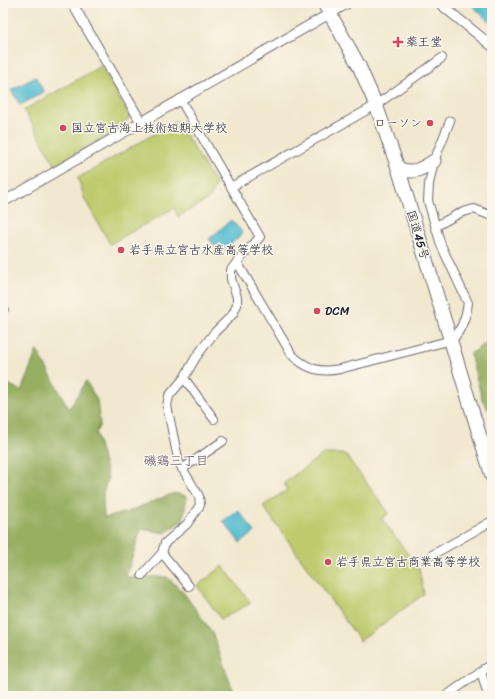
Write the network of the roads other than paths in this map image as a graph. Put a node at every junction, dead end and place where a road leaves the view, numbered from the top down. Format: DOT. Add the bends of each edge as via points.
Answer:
graph roads {
  1 [pos="72,3"];
  2 [pos="348,3"];
  3 [pos="440,3"];
  4 [pos="327,8"];
  5 [pos="492,46"];
  6 [pos="442,58"];
  7 [pos="180,99"];
  8 [pos="376,105"];
  9 [pos="450,121"];
  10 [pos="141,122"];
  11 [pos="434,161"];
  12 [pos="398,168"];
  13 [pos="231,187"];
  14 [pos="3,202"];
  15 [pos="492,216"];
  16 [pos="436,226"];
  17 [pos="237,262"];
  18 [pos="452,340"];
  19 [pos="184,378"];
  20 [pos="214,419"];
  21 [pos="223,441"];
  22 [pos="182,469"];
  23 [pos="492,476"];
  24 [pos="492,521"];
  25 [pos="162,553"];
  26 [pos="432,555"];
  27 [pos="142,575"];
  28 [pos="189,586"];
  29 [pos="492,663"];
  30 [pos="481,671"];
  31 [pos="450,695"];
  32 [pos="488,696"];
  1 -- 10 [label="street"];
  2 -- 4 [label="street"];
  3 -- 5 [label="street"];
  4 -- 7 [label="street"];
  4 -- 8 [label="highway, 国道45号" via="359,66"];
  6 -- 8 [label="street"];
  7 -- 10 [label="street"];
  7 -- 13 [label="street"];
  8 -- 12 [label="highway, 国道45号"];
  8 -- 13 [label="street"];
  9 -- 11 [label="street"];
  10 -- 14 [label="street"];
  11 -- 12 [label="highway" via="416,171 406,172"];
  11 -- 16 [label="street" via="428,201"];
  12 -- 18 [label="highway, 国道45号"];
  13 -- 17 [label="street" via="260,238"];
  15 -- 16 [label="street" via="474,209 460,213"];
  16 -- 18 [label="street" via="441,245 468,303 464,320"];
  17 -- 18 [label="street" via="292,355 303,366 315,371 328,372"];
  17 -- 19 [label="street" via="231,270 237,297 233,314 204,345"];
  18 -- 23 [label="highway, 国道45号"];
  19 -- 20 [label="street"];
  19 -- 22 [label="street" via="169,396 167,406"];
  21 -- 22 [label="street"];
  22 -- 25 [label="street" via="200,504 187,524 165,543"];
  24 -- 26 [label="street"];
  25 -- 27 [label="street"];
  25 -- 28 [label="street"];
  29 -- 30 [label="street"];
  30 -- 31 [label="street"];
  30 -- 32 [label="street"];
}
